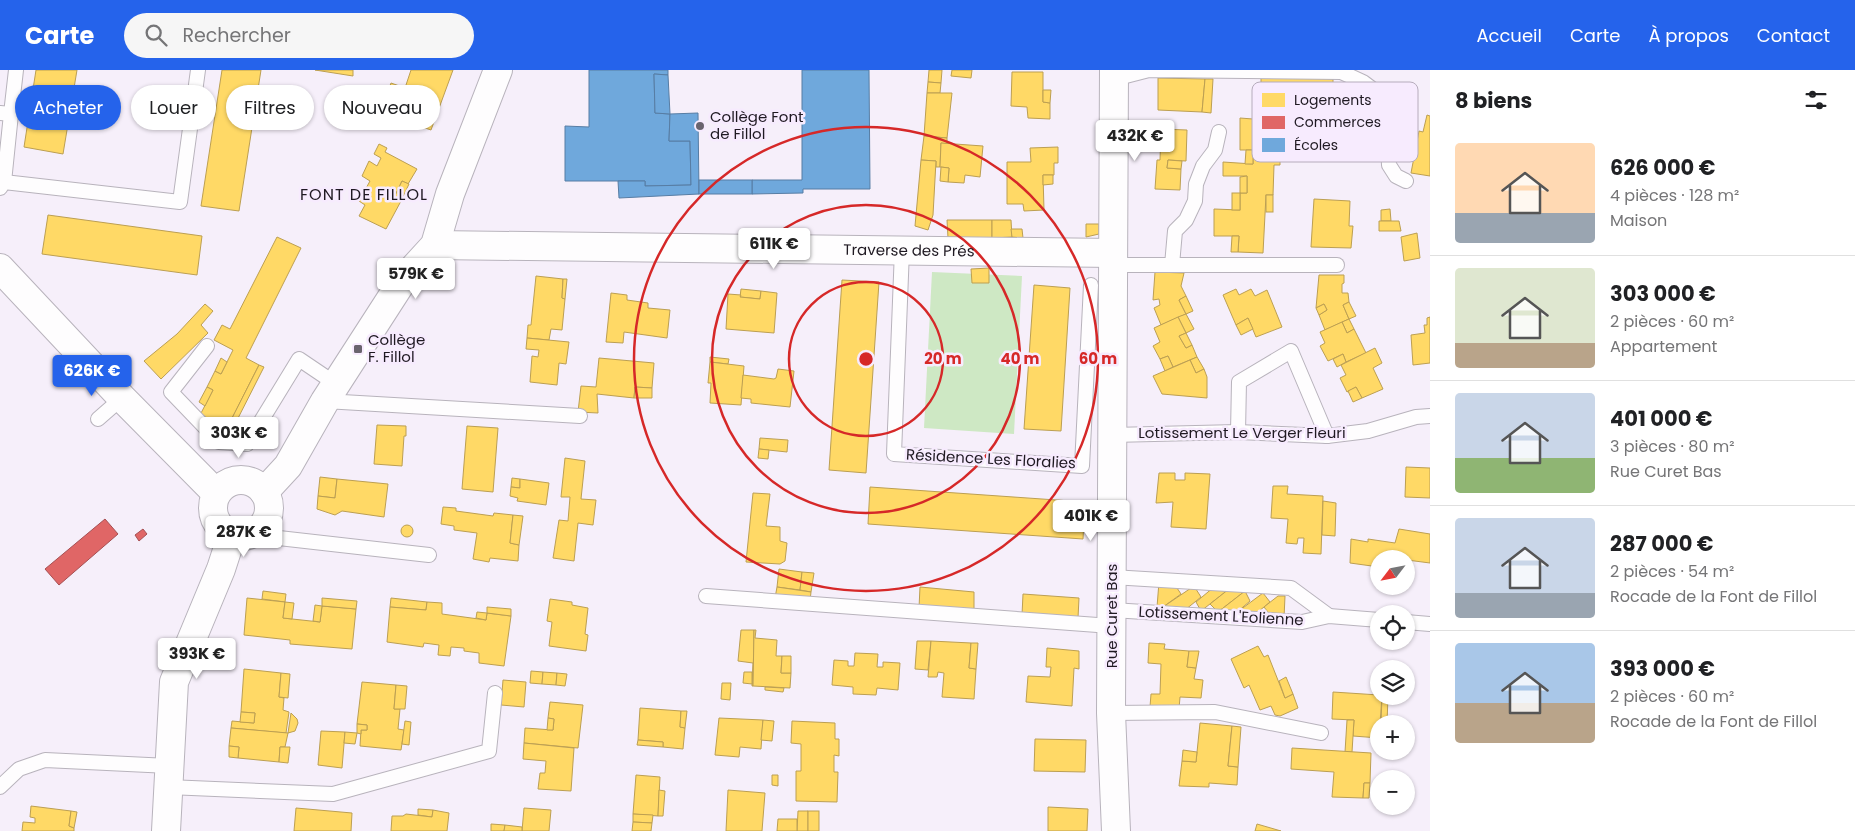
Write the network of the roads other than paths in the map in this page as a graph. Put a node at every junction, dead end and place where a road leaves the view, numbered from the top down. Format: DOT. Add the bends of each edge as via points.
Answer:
graph roads {
  1 [pos="16,70"];
  2 [pos="198,70"];
  3 [pos="498,70"];
  4 [pos="1114,74"];
  5 [pos="1363,82"];
  6 [pos="5,113"];
  7 [pos="1219,132"];
  8 [pos="1389,162"];
  9 [pos="1406,181"];
  10 [pos="2,185"];
  11 [pos="435,245"];
  12 [pos="902,250"];
  13 [pos="1113,259"];
  14 [pos="1172,265"];
  15 [pos="1337,265"];
  16 [pos="0,268"];
  17 [pos="1091,285"];
  18 [pos="207,346"];
  19 [pos="331,393"];
  20 [pos="122,398"];
  21 [pos="580,416"];
  22 [pos="1430,416"];
  23 [pos="98,419"];
  24 [pos="1238,432"];
  25 [pos="1112,435"];
  26 [pos="1327,436"];
  27 [pos="264,492"];
  28 [pos="216,493"];
  29 [pos="261,529"];
  30 [pos="232,535"];
  31 [pos="429,555"];
  32 [pos="1112,578"];
  33 [pos="706,596"];
  34 [pos="1329,616"];
  35 [pos="1111,618"];
  36 [pos="1370,619"];
  37 [pos="1415,623"];
  38 [pos="1430,624"];
  39 [pos="495,693"];
  40 [pos="1111,713"];
  41 [pos="1321,733"];
  42 [pos="168,776"];
  43 [pos="0,787"];
  44 [pos="166,831"];
  45 [pos="1116,831"];
  1 -- 6 [label="lane"];
  2 -- 10 [label="lane" via="180,202"];
  3 -- 11 [label="street" via="450,194"];
  4 -- 5 [label="lane" via="1149,70 1341,72"];
  4 -- 13 [label="street, Rue Curet Bas"];
  6 -- 10 [label="lane"];
  7 -- 14 [label="lane" via="1215,150 1203,166 1196,184 1194,202 1186,220 1174,231"];
  8 -- 9 [label="lane" via="1396,176"];
  11 -- 12 [label="street, Traverse des Prés"];
  11 -- 19 [label="street" via="403,280"];
  12 -- 13 [label="street, Traverse des Prés"];
  12 -- 17 [label="lane, Résidence Les Floralies" via="894,454 1082,466"];
  13 -- 14 [label="lane"];
  13 -- 25 [label="street, Rue Curet Bas"];
  14 -- 15 [label="lane"];
  16 -- 20 [label="street"];
  18 -- 19 [label="lane" via="171,392 219,442 247,444 299,359"];
  19 -- 21 [label="lane"];
  19 -- 27 [label="street" via="288,466"];
  20 -- 23 [label="lane"];
  20 -- 28 [label="street"];
  22 -- 26 [label="lane, Lotissement Le Verger Fleuri"];
  24 -- 25 [label="lane, Lotissement Le Verger Fleuri"];
  24 -- 26 [label="lane, Lotissement Le Verger Fleuri"];
  24 -- 26 [label="lane" via="1239,382 1291,351"];
  25 -- 32 [label="street, Rue Curet Bas"];
  27 -- 28 [label="street" via="257,484 244,480 229,482"];
  27 -- 29 [label="street" via="269,513"];
  28 -- 30 [label="street" via="212,510 214,518 224,532"];
  29 -- 30 [label="street" via="247,536"];
  29 -- 31 [label="lane" via="270,537"];
  30 -- 42 [label="street" via="222,570 174,682"];
  32 -- 34 [label="lane, Lotissement L'Eolienne" via="1290,588"];
  32 -- 35 [label="street, Rue Curet Bas"];
  33 -- 35 [label="lane, Lotissement L'Eolienne"];
  34 -- 35 [label="lane, Lotissement L'Eolienne" via="1302,622"];
  34 -- 36 [label="lane, Lotissement L'Eolienne"];
  35 -- 40 [label="street, Rue Curet Bas"];
  37 -- 38 [label="lane"];
  39 -- 42 [label="lane" via="489,751 333,794"];
  40 -- 41 [label="lane" via="1215,712"];
  40 -- 45 [label="street, Rue Curet Bas"];
  42 -- 43 [label="lane" via="46,760 18,769"];
  42 -- 44 [label="street"];
}
